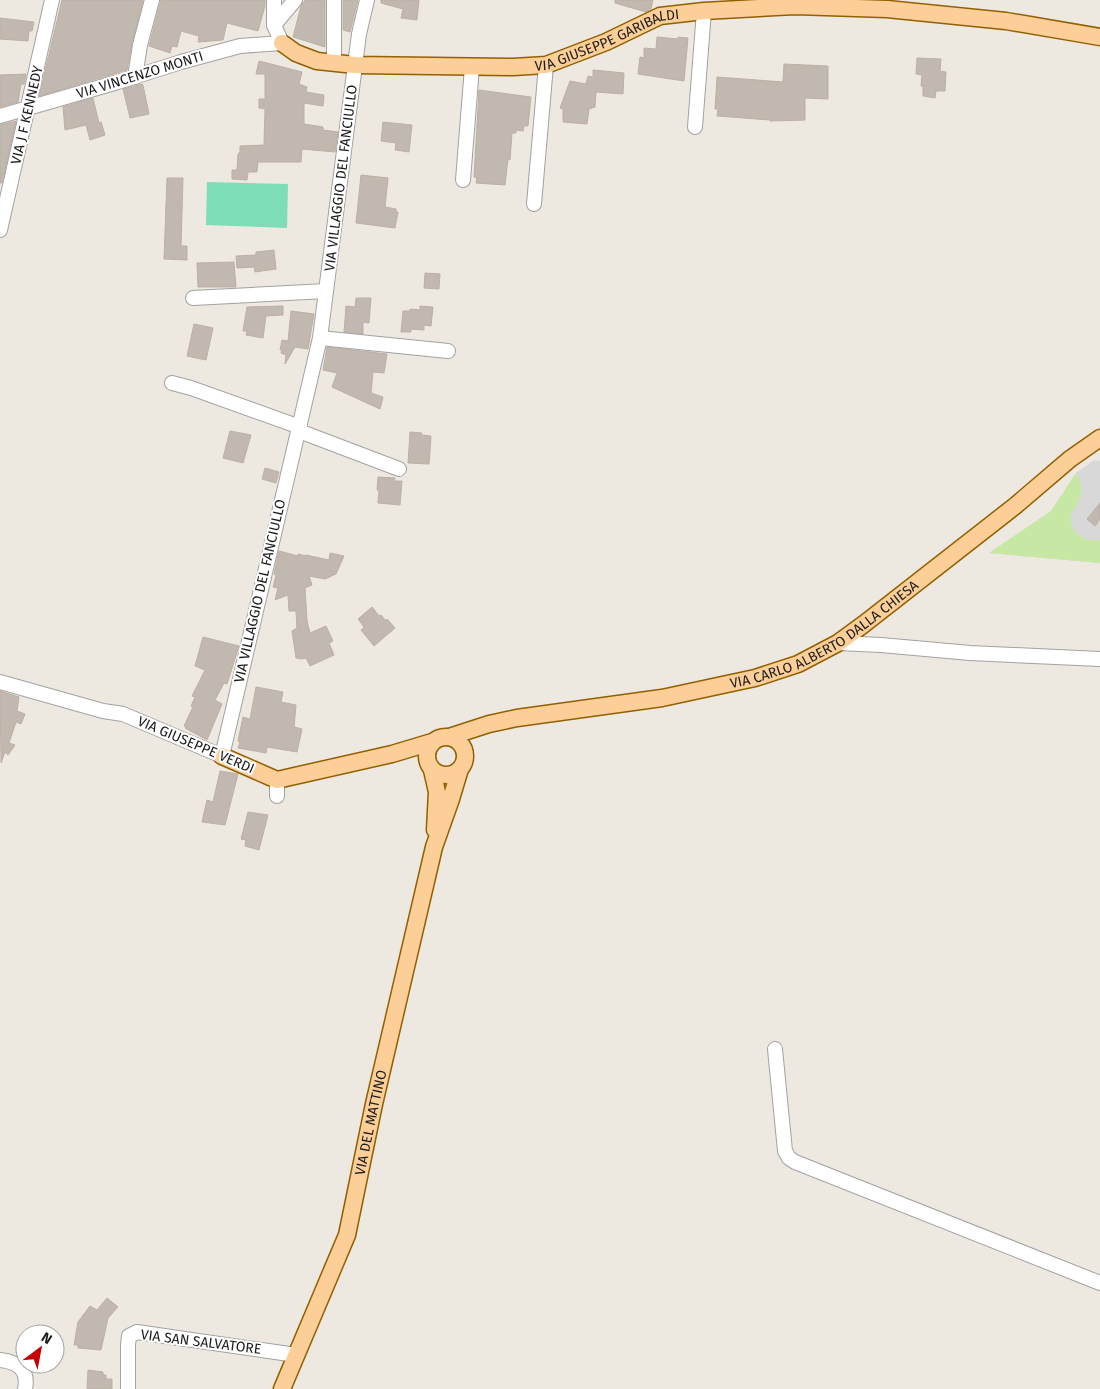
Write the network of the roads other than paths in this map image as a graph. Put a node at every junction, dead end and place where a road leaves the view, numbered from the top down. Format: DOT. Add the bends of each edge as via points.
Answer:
graph roads {
  1 [pos="52,0"];
  2 [pos="152,0"];
  3 [pos="274,0"];
  4 [pos="295,0"];
  5 [pos="334,0"];
  6 [pos="367,0"];
  7 [pos="704,11"];
  8 [pos="274,26"];
  9 [pos="1100,37"];
  10 [pos="282,43"];
  11 [pos="334,62"];
  12 [pos="355,65"];
  13 [pos="546,65"];
  14 [pos="472,67"];
  15 [pos="135,77"];
  16 [pos="29,108"];
  17 [pos="0,116"];
  18 [pos="695,127"];
  19 [pos="463,180"];
  20 [pos="534,204"];
  21 [pos="0,230"];
  22 [pos="326,291"];
  23 [pos="193,298"];
  24 [pos="320,338"];
  25 [pos="448,351"];
  26 [pos="172,383"];
  27 [pos="300,429"];
  28 [pos="1100,438"];
  29 [pos="399,469"];
  30 [pos="838,643"];
  31 [pos="1100,659"];
  32 [pos="0,682"];
  33 [pos="500,722"];
  34 [pos="449,738"];
  35 [pos="432,742"];
  36 [pos="392,754"];
  37 [pos="222,756"];
  38 [pos="463,764"];
  39 [pos="430,767"];
  40 [pos="434,847"];
  41 [pos="775,1048"];
  42 [pos="1100,1283"];
  43 [pos="296,1355"];
  44 [pos="0,1360"];
  45 [pos="25,1389"];
  46 [pos="128,1389"];
  47 [pos="282,1389"];
  1 -- 16 [label="street, VIA J F KENNEDY"];
  2 -- 15 [label="street"];
  3 -- 8 [label="street"];
  4 -- 8 [label="street"];
  5 -- 11 [label="street"];
  6 -- 12 [label="street, VIA VILLAGGIO DEL FANCIULLO"];
  7 -- 9 [label="main road, VIA GIUSEPPE GARIBALDI" via="795,6 887,9 1006,21"];
  7 -- 13 [label="main road, VIA GIUSEPPE GARIBALDI" via="660,16 606,42"];
  7 -- 18 [label="street"];
  8 -- 10 [label="street"];
  10 -- 11 [label="main road, VIA GIUSEPPE GARIBALDI" via="317,61"];
  10 -- 15 [label="street, VIA VINCENZO MONTI" via="240,46"];
  11 -- 12 [label="main road, VIA GIUSEPPE GARIBALDI"];
  12 -- 14 [label="main road, VIA GIUSEPPE GARIBALDI"];
  12 -- 22 [label="street, VIA VILLAGGIO DEL FANCIULLO"];
  13 -- 14 [label="main road, VIA GIUSEPPE GARIBALDI"];
  13 -- 20 [label="street"];
  14 -- 19 [label="street"];
  15 -- 16 [label="street, VIA VINCENZO MONTI"];
  16 -- 17 [label="street, VIA VINCENZO MONTI"];
  16 -- 21 [label="street, VIA J F KENNEDY"];
  22 -- 23 [label="street, VIA VILLAGGIO DEL FANCIULLO"];
  22 -- 24 [label="street, VIA VILLAGGIO DEL FANCIULLO"];
  24 -- 25 [label="street"];
  24 -- 27 [label="street, VIA VILLAGGIO DEL FANCIULLO"];
  26 -- 27 [label="street"];
  27 -- 29 [label="street"];
  27 -- 37 [label="street, VIA VILLAGGIO DEL FANCIULLO"];
  28 -- 30 [label="main road, VIA CARLO ALBERTO DALLA CHIESA"];
  30 -- 31 [label="street"];
  30 -- 33 [label="main road, VIA CARLO ALBERTO DALLA CHIESA" via="798,664 755,678 662,698"];
  32 -- 37 [label="street, VIA GIUSEPPE VERDI" via="123,714"];
  33 -- 34 [label="main road, VIA CARLO ALBERTO DALLA CHIESA"];
  33 -- 38 [label="main road, VIA CARLO ALBERTO DALLA CHIESA" via="480,736"];
  34 -- 35 [label="main road"];
  34 -- 38 [label="main road" via="459,742 465,752"];
  35 -- 36 [label="main road, VIA GIUSEPPE VERDI"];
  35 -- 39 [label="main road" via="427,753"];
  36 -- 37 [label="main road, VIA GIUSEPPE VERDI" via="277,788"];
  36 -- 39 [label="main road, VIA GIUSEPPE VERDI" via="408,755"];
  38 -- 39 [label="main road" via="449,776 437,774"];
  38 -- 40 [label="main road, VIA DEL MATTINO"];
  39 -- 40 [label="main road, VIA DEL MATTINO" via="437,792"];
  40 -- 43 [label="main road, VIA DEL MATTINO" via="347,1235"];
  41 -- 42 [label="street" via="788,1158"];
  43 -- 46 [label="street, VIA SAN SALVATORE" via="137,1332 129,1336"];
  43 -- 47 [label="main road, VIA DEL MATTINO"];
  44 -- 45 [label="street" via="21,1367"];
}
